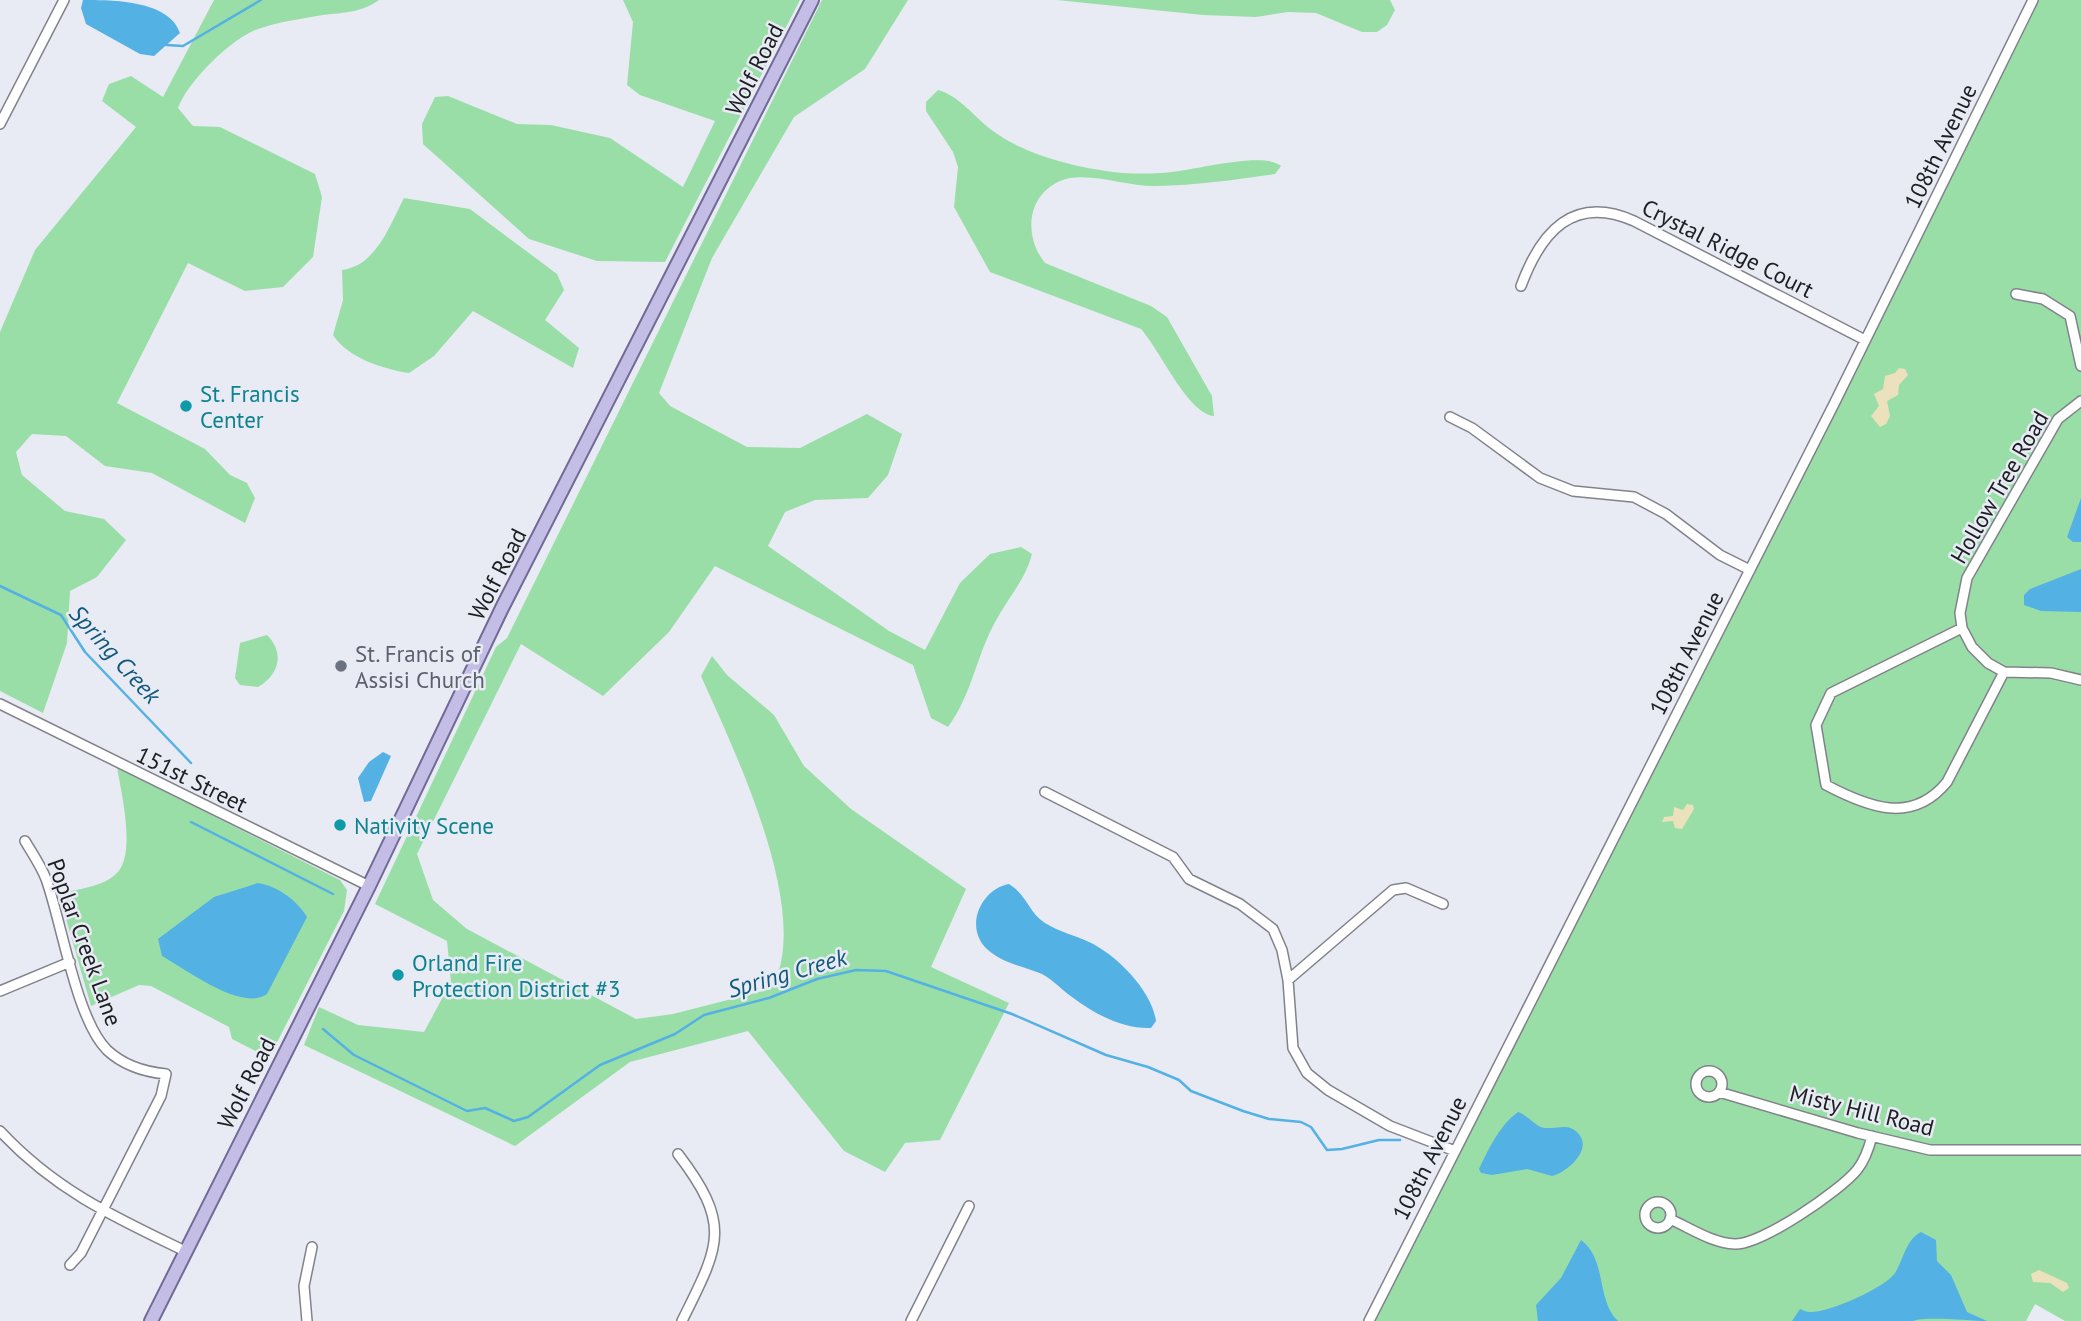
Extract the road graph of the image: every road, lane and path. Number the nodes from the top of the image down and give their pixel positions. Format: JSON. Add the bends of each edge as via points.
{"nodes":[{"id":1,"x":64,"y":0,"type":"edge"},
{"id":2,"x":812,"y":0,"type":"edge"},
{"id":3,"x":2033,"y":0,"type":"edge"},
{"id":4,"x":0,"y":99,"type":"edge"},
{"id":5,"x":10,"y":104,"type":"junction"},
{"id":6,"x":0,"y":124,"type":"edge"},
{"id":7,"x":1521,"y":286,"type":"dead end"},
{"id":8,"x":2016,"y":294,"type":"dead end"},
{"id":9,"x":1865,"y":340,"type":"junction"},
{"id":10,"x":2081,"y":366,"type":"edge"},
{"id":11,"x":2081,"y":401,"type":"edge"},
{"id":12,"x":1450,"y":417,"type":"dead end"},
{"id":13,"x":1750,"y":570,"type":"junction"},
{"id":14,"x":1962,"y":628,"type":"junction"},
{"id":15,"x":2004,"y":672,"type":"junction"},
{"id":16,"x":2081,"y":680,"type":"edge"},
{"id":17,"x":0,"y":704,"type":"edge"},
{"id":18,"x":1045,"y":792,"type":"dead end"},
{"id":19,"x":25,"y":841,"type":"dead end"},
{"id":20,"x":369,"y":886,"type":"junction"},
{"id":21,"x":1443,"y":904,"type":"dead end"},
{"id":22,"x":70,"y":962,"type":"junction"},
{"id":23,"x":1288,"y":980,"type":"junction"},
{"id":24,"x":0,"y":990,"type":"edge"},
{"id":25,"x":1719,"y":1092,"type":"dead end"},
{"id":26,"x":0,"y":1131,"type":"edge"},
{"id":27,"x":1872,"y":1136,"type":"junction"},
{"id":28,"x":2081,"y":1150,"type":"edge"},
{"id":29,"x":1455,"y":1151,"type":"junction"},
{"id":30,"x":678,"y":1154,"type":"dead end"},
{"id":31,"x":969,"y":1206,"type":"dead end"},
{"id":32,"x":102,"y":1212,"type":"junction"},
{"id":33,"x":1670,"y":1219,"type":"dead end"},
{"id":34,"x":312,"y":1247,"type":"dead end"},
{"id":35,"x":186,"y":1251,"type":"junction"},
{"id":36,"x":70,"y":1265,"type":"dead end"},
{"id":37,"x":151,"y":1321,"type":"edge"},
{"id":38,"x":307,"y":1321,"type":"edge"},
{"id":39,"x":682,"y":1321,"type":"edge"},
{"id":40,"x":911,"y":1321,"type":"edge"},
{"id":41,"x":1369,"y":1321,"type":"edge"}],
"edges":[{"from":1,"to":5,"type":"street"},
{"from":2,"to":20,"type":"main road","name":"Wolf Road","via":[[506,600]]},
{"from":3,"to":9,"type":"street","name":"108th Avenue"},
{"from":4,"to":5,"type":"street"},
{"from":5,"to":6,"type":"street"},
{"from":7,"to":9,"type":"street","name":"Crystal Ridge Court","via":[[1531,258],[1550,231],[1573,217],[1607,212],[1634,221]]},
{"from":8,"to":10,"type":"street","via":[[2043,299],[2070,316]]},
{"from":9,"to":13,"type":"street","name":"108th Avenue"},
{"from":11,"to":14,"type":"street","name":"Hollow Tree Road","via":[[2058,419],[1967,578],[1961,594]]},
{"from":12,"to":13,"type":"street","via":[[1548,482],[1573,491],[1634,497]]},
{"from":13,"to":29,"type":"street","name":"108th Avenue"},
{"from":14,"to":15,"type":"street","via":[[1972,647]]},
{"from":14,"to":15,"type":"street","via":[[1830,693],[1816,725],[1826,785],[1862,804],[1895,809],[1935,796],[1947,782]]},
{"from":15,"to":16,"type":"street","via":[[2051,673]]},
{"from":17,"to":20,"type":"street","name":"151st Street"},
{"from":18,"to":23,"type":"street","via":[[1173,857],[1189,879],[1240,904],[1273,929]]},
{"from":19,"to":22,"type":"street","name":"Poplar Creek Lane","via":[[45,875]]},
{"from":20,"to":35,"type":"main road","name":"Wolf Road"},
{"from":21,"to":23,"type":"street","via":[[1406,888],[1393,890]]},
{"from":22,"to":24,"type":"street"},
{"from":22,"to":32,"type":"street","name":"Poplar Creek Lane","via":[[100,1042],[130,1065],[166,1074],[161,1096]]},
{"from":23,"to":29,"type":"street","via":[[1293,1048],[1307,1073],[1390,1126]]},
{"from":25,"to":27,"type":"street","name":"Misty Hill Road"},
{"from":26,"to":32,"type":"street","via":[[40,1170]]},
{"from":27,"to":28,"type":"street","name":"Misty Hill Road","via":[[1930,1150]]},
{"from":27,"to":33,"type":"street","via":[[1857,1170],[1842,1184],[1749,1243],[1715,1240]]},
{"from":29,"to":41,"type":"street","name":"108th Avenue"},
{"from":30,"to":39,"type":"street","via":[[701,1186],[717,1240],[712,1261]]},
{"from":31,"to":40,"type":"street"},
{"from":32,"to":35,"type":"street"},
{"from":32,"to":36,"type":"street"},
{"from":34,"to":38,"type":"street","via":[[304,1286]]},
{"from":35,"to":37,"type":"main road","name":"Wolf Road"}]}
